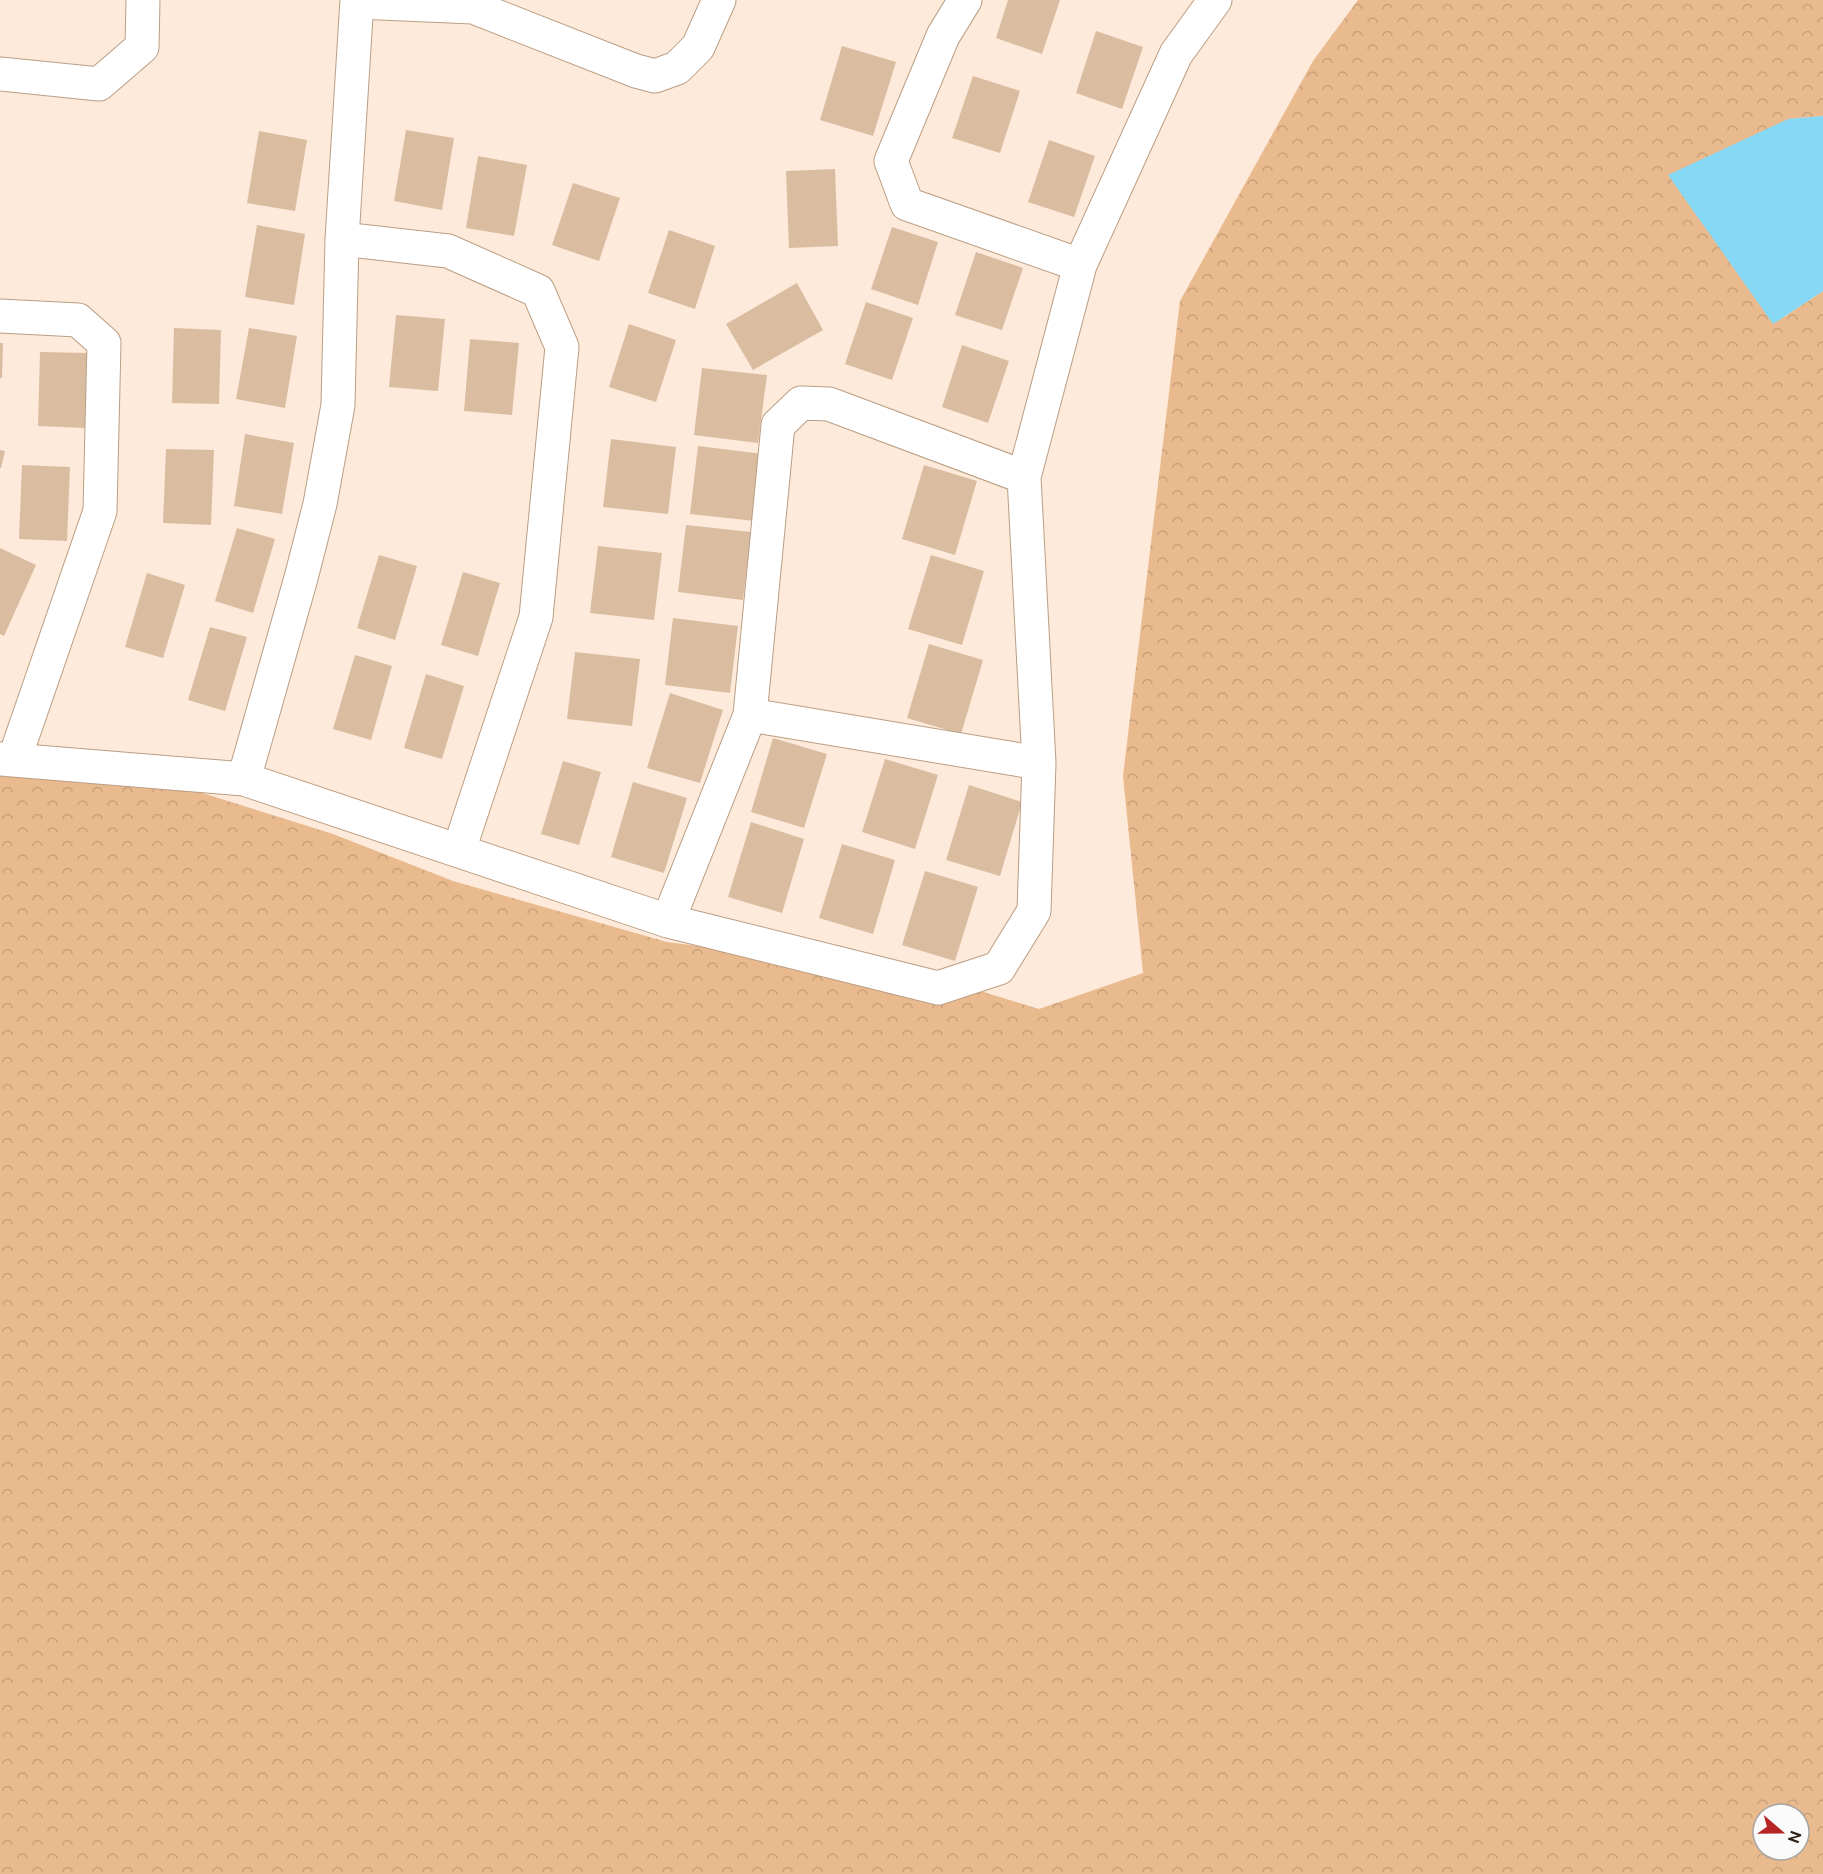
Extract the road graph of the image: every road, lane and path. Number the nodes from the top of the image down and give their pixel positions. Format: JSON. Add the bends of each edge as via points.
{"nodes":[{"id":1,"x":142,"y":0,"type":"edge"},
{"id":2,"x":719,"y":0,"type":"edge"},
{"id":3,"x":965,"y":0,"type":"edge"},
{"id":4,"x":1215,"y":0,"type":"edge"},
{"id":5,"x":357,"y":1,"type":"edge"},
{"id":6,"x":475,"y":3,"type":"edge"},
{"id":7,"x":0,"y":74,"type":"edge"},
{"id":8,"x":342,"y":240,"type":"junction"},
{"id":9,"x":1080,"y":265,"type":"junction"},
{"id":10,"x":0,"y":316,"type":"edge"},
{"id":11,"x":1024,"y":477,"type":"junction"},
{"id":12,"x":750,"y":715,"type":"junction"},
{"id":13,"x":7,"y":759,"type":"edge"},
{"id":14,"x":1039,"y":763,"type":"junction"},
{"id":15,"x":244,"y":778,"type":"junction"},
{"id":16,"x":459,"y":850,"type":"junction"},
{"id":17,"x":668,"y":921,"type":"junction"}],
"edges":[{"from":1,"to":7,"type":"street","via":[[142,47],[99,84]]},
{"from":2,"to":6,"type":"street","via":[[698,47],[676,68],[655,76]]},
{"from":3,"to":9,"type":"street","via":[[944,36],[891,161],[907,204]]},
{"from":4,"to":9,"type":"street","via":[[1176,54]]},
{"from":5,"to":6,"type":"street"},
{"from":5,"to":8,"type":"street"},
{"from":8,"to":15,"type":"street","via":[[338,405],[320,504]]},
{"from":8,"to":16,"type":"street","via":[[448,251],[538,291],[562,347],[536,617]]},
{"from":9,"to":11,"type":"street"},
{"from":10,"to":13,"type":"street","via":[[78,320],[104,344],[100,511]]},
{"from":11,"to":12,"type":"street","via":[[829,404],[801,403],[778,425]]},
{"from":11,"to":14,"type":"street"},
{"from":12,"to":14,"type":"street"},
{"from":12,"to":17,"type":"street"},
{"from":13,"to":15,"type":"street"},
{"from":14,"to":17,"type":"street","via":[[1034,910],[999,968],[938,988]]},
{"from":15,"to":16,"type":"street"},
{"from":16,"to":17,"type":"street"}]}
